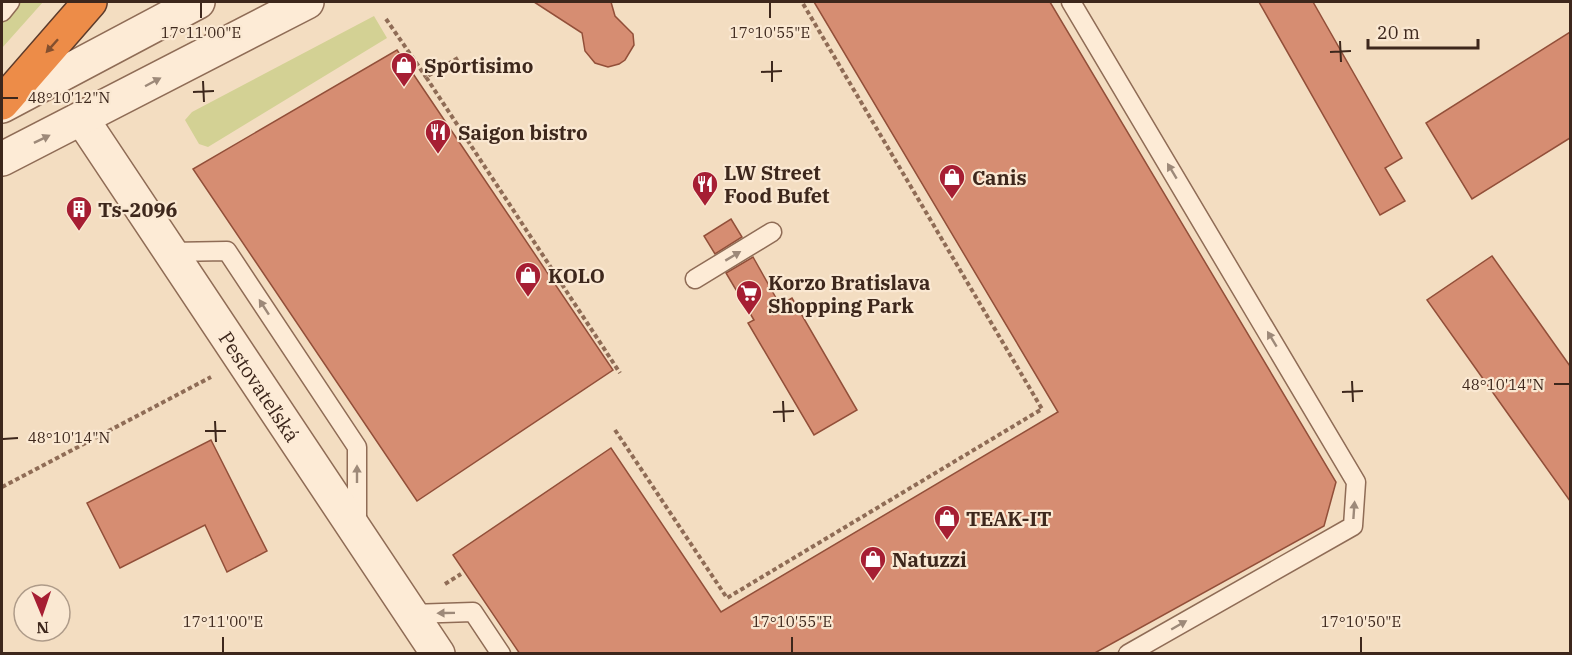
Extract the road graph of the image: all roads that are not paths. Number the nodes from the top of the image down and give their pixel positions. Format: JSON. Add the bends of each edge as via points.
{"nodes":[{"id":1,"x":10,"y":2,"type":"edge"},
{"id":2,"x":90,"y":2,"type":"edge"},
{"id":3,"x":198,"y":2,"type":"edge"},
{"id":4,"x":307,"y":2,"type":"edge"},
{"id":5,"x":1071,"y":2,"type":"edge"},
{"id":6,"x":2,"y":12,"type":"edge"},
{"id":7,"x":54,"y":77,"type":"junction"},
{"id":8,"x":2,"y":104,"type":"edge"},
{"id":9,"x":82,"y":119,"type":"junction"},
{"id":10,"x":2,"y":159,"type":"edge"},
{"id":11,"x":772,"y":232,"type":"dead end"},
{"id":12,"x":170,"y":252,"type":"junction"},
{"id":13,"x":695,"y":279,"type":"dead end"},
{"id":14,"x":357,"y":532,"type":"junction"},
{"id":15,"x":411,"y":614,"type":"junction"},
{"id":16,"x":438,"y":654,"type":"edge"},
{"id":17,"x":501,"y":654,"type":"edge"},
{"id":18,"x":1128,"y":654,"type":"edge"}],
"edges":[{"from":1,"to":6,"type":"lane"},
{"from":2,"to":8,"type":"highway","one_way":true},
{"from":3,"to":7,"type":"street"},
{"from":9,"to":4,"type":"street","one_way":true},
{"from":18,"to":5,"type":"lane","one_way":true,"via":[[1353,526],[1356,482]]},
{"from":7,"to":8,"type":"street"},
{"from":7,"to":9,"type":"street","name":"Pestovateľská"},
{"from":10,"to":9,"type":"street","one_way":true},
{"from":9,"to":12,"type":"street","name":"Pestovateľská"},
{"from":13,"to":11,"type":"lane","one_way":true},
{"from":12,"to":14,"type":"street","name":"Pestovateľská"},
{"from":14,"to":12,"type":"lane","one_way":true,"via":[[357,447],[227,251]]},
{"from":14,"to":15,"type":"street","name":"Pestovateľská"},
{"from":15,"to":16,"type":"street","name":"Pestovateľská"},
{"from":17,"to":15,"type":"lane","one_way":true,"via":[[473,612]]}]}
